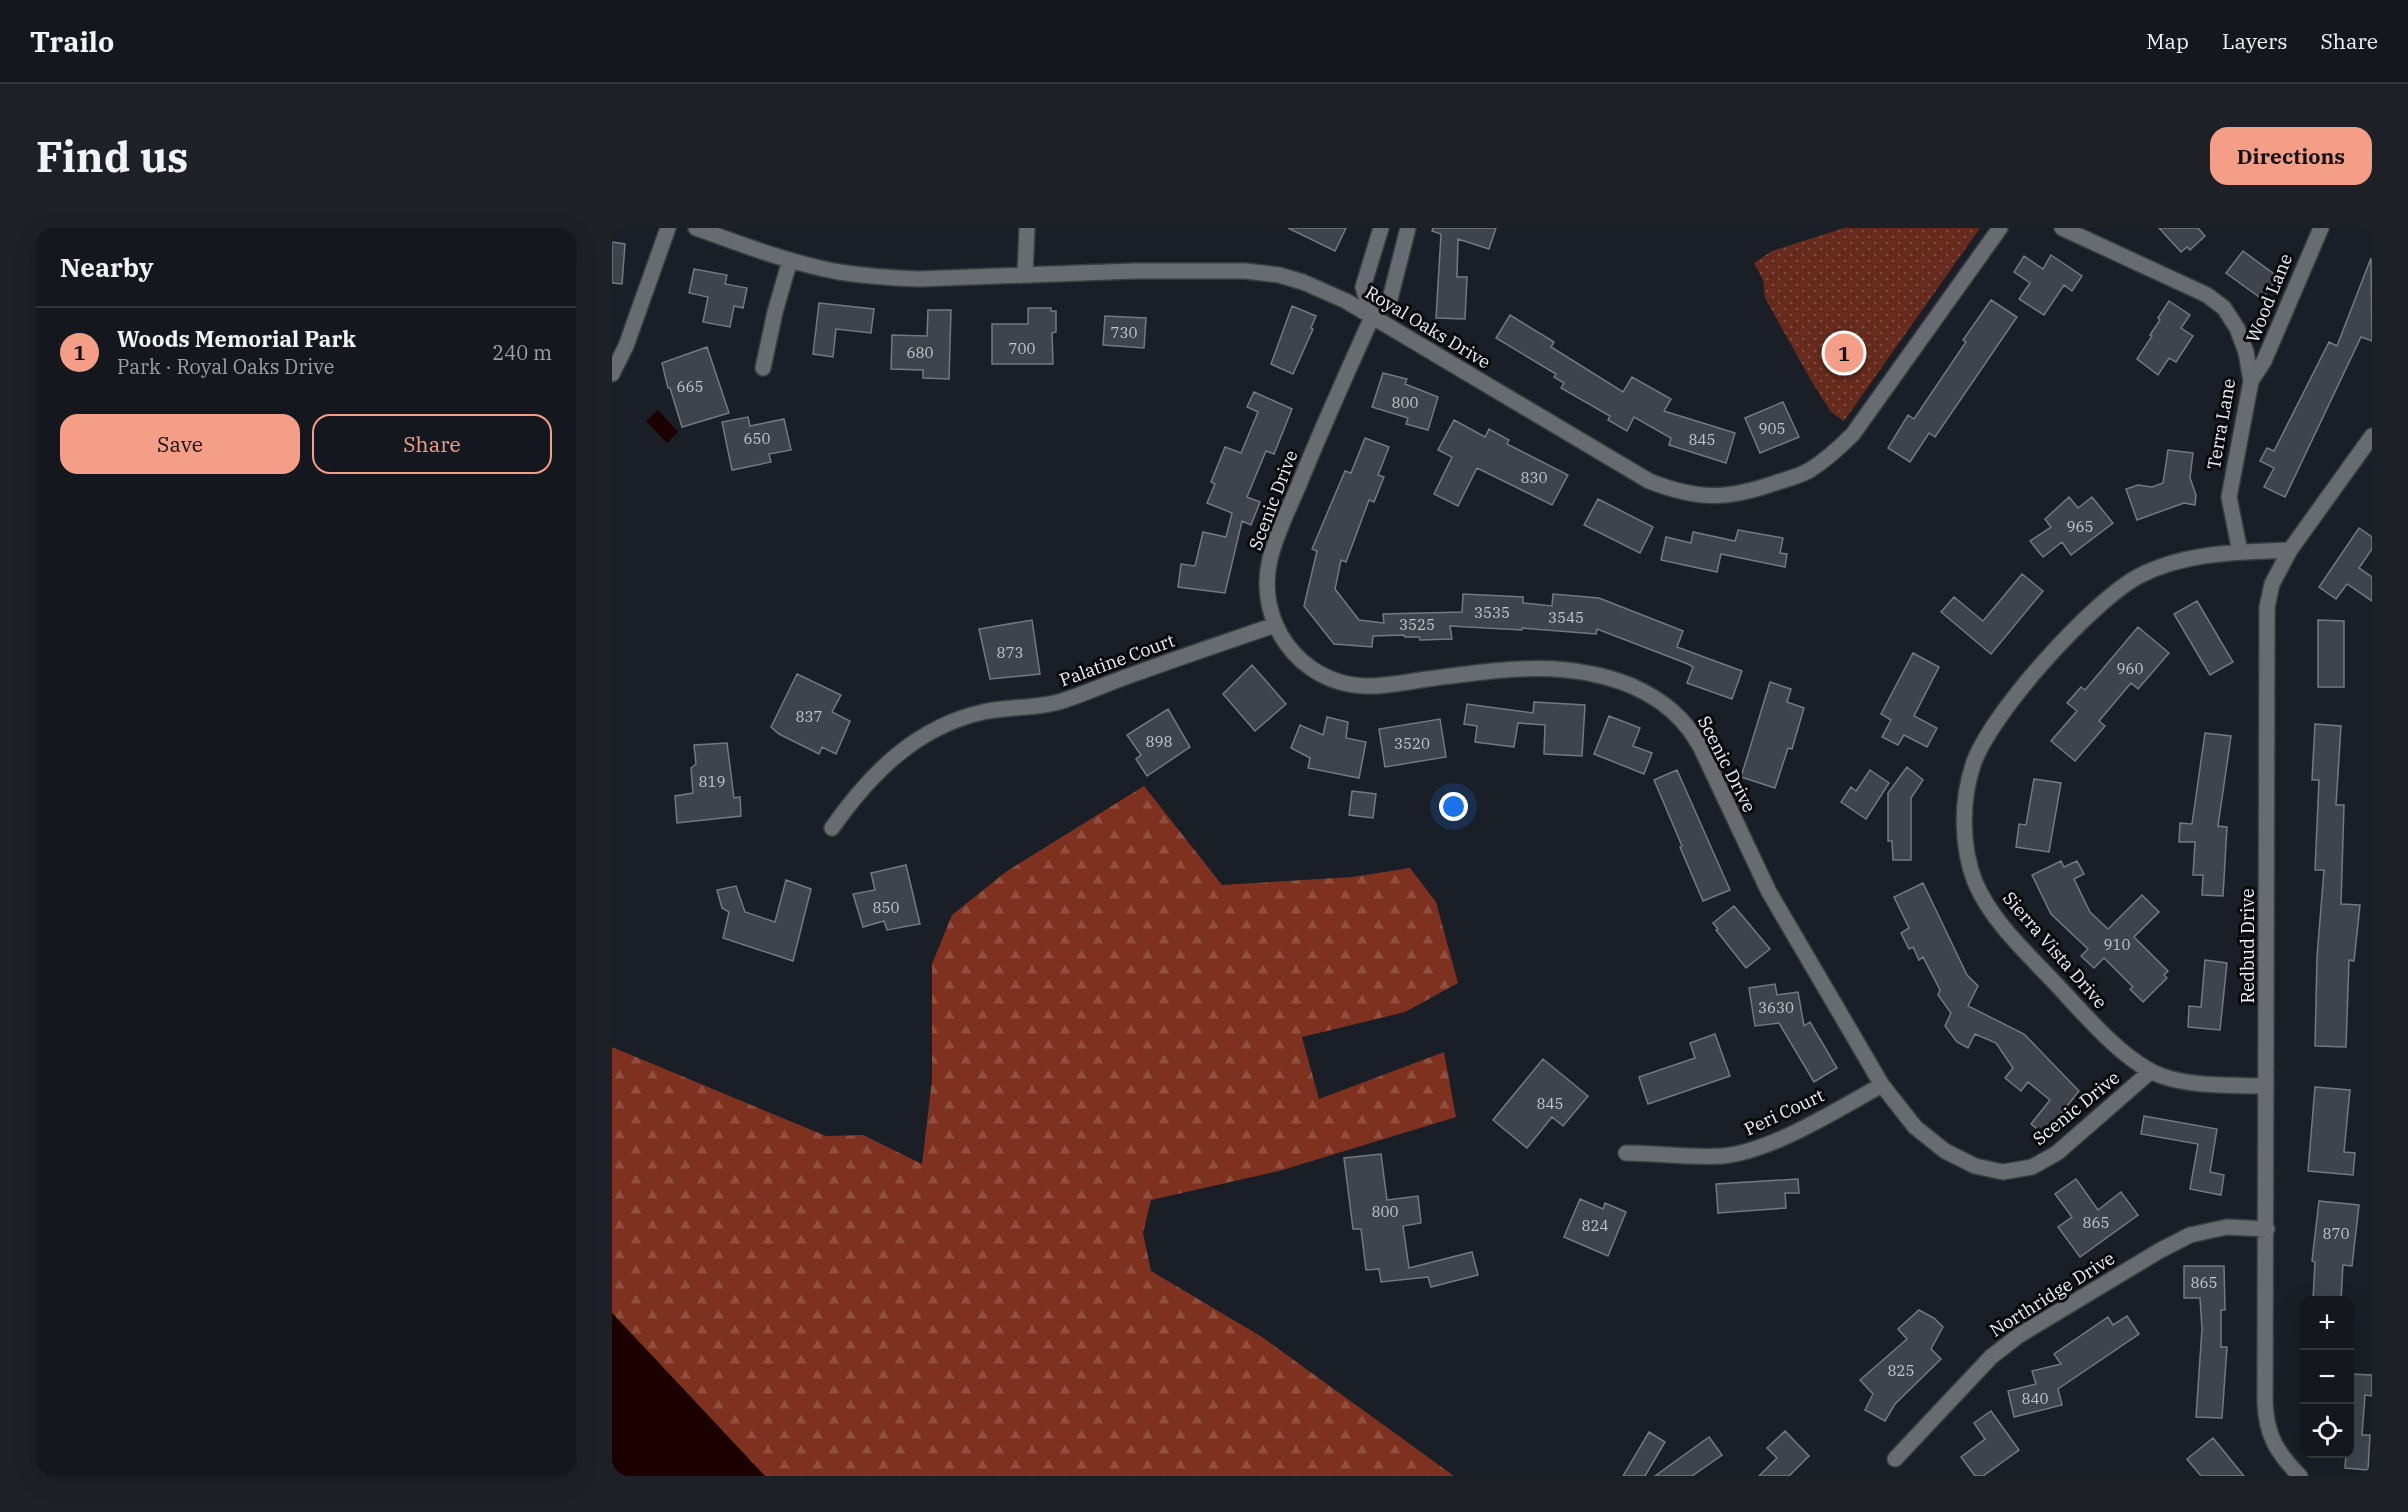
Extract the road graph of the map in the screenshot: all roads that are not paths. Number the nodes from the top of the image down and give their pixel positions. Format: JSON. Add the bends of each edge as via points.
{"nodes":[{"id":1,"x":668,"y":228,"type":"edge"},
{"id":2,"x":696,"y":228,"type":"edge"},
{"id":3,"x":1027,"y":228,"type":"edge"},
{"id":4,"x":1381,"y":228,"type":"edge"},
{"id":5,"x":1408,"y":228,"type":"edge"},
{"id":6,"x":2000,"y":228,"type":"edge"},
{"id":7,"x":2062,"y":228,"type":"edge"},
{"id":8,"x":2321,"y":228,"type":"edge"},
{"id":9,"x":790,"y":260,"type":"junction"},
{"id":10,"x":1025,"y":274,"type":"junction"},
{"id":11,"x":1372,"y":317,"type":"junction"},
{"id":12,"x":763,"y":368,"type":"dead end"},
{"id":13,"x":612,"y":374,"type":"edge"},
{"id":14,"x":2251,"y":381,"type":"junction"},
{"id":15,"x":2372,"y":436,"type":"edge"},
{"id":16,"x":2290,"y":550,"type":"junction"},
{"id":17,"x":2240,"y":552,"type":"junction"},
{"id":18,"x":1275,"y":625,"type":"junction"},
{"id":19,"x":832,"y":828,"type":"dead end"},
{"id":20,"x":2151,"y":1071,"type":"junction"},
{"id":21,"x":1882,"y":1085,"type":"junction"},
{"id":22,"x":2266,"y":1086,"type":"junction"},
{"id":23,"x":1626,"y":1153,"type":"dead end"},
{"id":24,"x":2267,"y":1229,"type":"junction"},
{"id":25,"x":1895,"y":1459,"type":"dead end"},
{"id":26,"x":2300,"y":1476,"type":"edge"}],
"edges":[{"from":1,"to":13,"type":"street","via":[[626,346]]},
{"from":2,"to":9,"type":"street","name":"Royal Oaks Drive"},
{"from":3,"to":10,"type":"street"},
{"from":4,"to":11,"type":"street","via":[[1363,287]]},
{"from":5,"to":11,"type":"street","name":"Scenic Drive","via":[[1390,299]]},
{"from":6,"to":11,"type":"street","name":"Royal Oaks Drive","via":[[1853,434],[1808,471],[1750,493],[1682,493],[1649,481]]},
{"from":7,"to":14,"type":"street","name":"Terra Lane","via":[[2207,295],[2224,308],[2246,352]]},
{"from":8,"to":14,"type":"street","name":"Wood Lane","via":[[2264,361]]},
{"from":9,"to":10,"type":"street","name":"Royal Oaks Drive","via":[[838,272],[918,279]]},
{"from":9,"to":12,"type":"street"},
{"from":10,"to":11,"type":"street","name":"Royal Oaks Drive","via":[[1200,270],[1279,275],[1322,289]]},
{"from":11,"to":18,"type":"street","name":"Scenic Drive","via":[[1274,545],[1267,585]]},
{"from":14,"to":17,"type":"street","name":"Terra Lane","via":[[2229,496]]},
{"from":15,"to":16,"type":"street","name":"Redbud Drive"},
{"from":16,"to":17,"type":"street","name":"Sierra Vista Drive"},
{"from":16,"to":22,"type":"street","name":"Redbud Drive","via":[[2272,584],[2267,607]]},
{"from":17,"to":20,"type":"street","name":"Sierra Vista Drive","via":[[2174,563],[2120,588],[2059,644],[2006,708],[1978,751],[1966,792],[1965,841],[1969,859],[1975,881],[1994,914],[2107,1039]]},
{"from":18,"to":19,"type":"street","name":"Palatine Court","via":[[1062,701],[985,711],[933,730],[886,762]]},
{"from":18,"to":21,"type":"street","name":"Scenic Drive","via":[[1288,648],[1309,668],[1353,685],[1378,686],[1504,669],[1571,669],[1640,690],[1680,717],[1692,730],[1769,892]]},
{"from":20,"to":21,"type":"street","name":"Scenic Drive","via":[[2056,1153],[2032,1167],[2004,1172],[1975,1166],[1945,1151],[1915,1127]]},
{"from":20,"to":22,"type":"street","name":"Sierra Vista Drive","via":[[2164,1077],[2208,1083]]},
{"from":21,"to":23,"type":"street","name":"Peri Court","via":[[1756,1149],[1722,1156]]},
{"from":22,"to":24,"type":"street","name":"Redbud Drive"},
{"from":24,"to":25,"type":"street","name":"Northridge Drive","via":[[2227,1227],[2190,1235],[2028,1330],[1991,1357]]},
{"from":24,"to":26,"type":"street","name":"Redbud Drive","via":[[2266,1421],[2278,1450]]}]}
